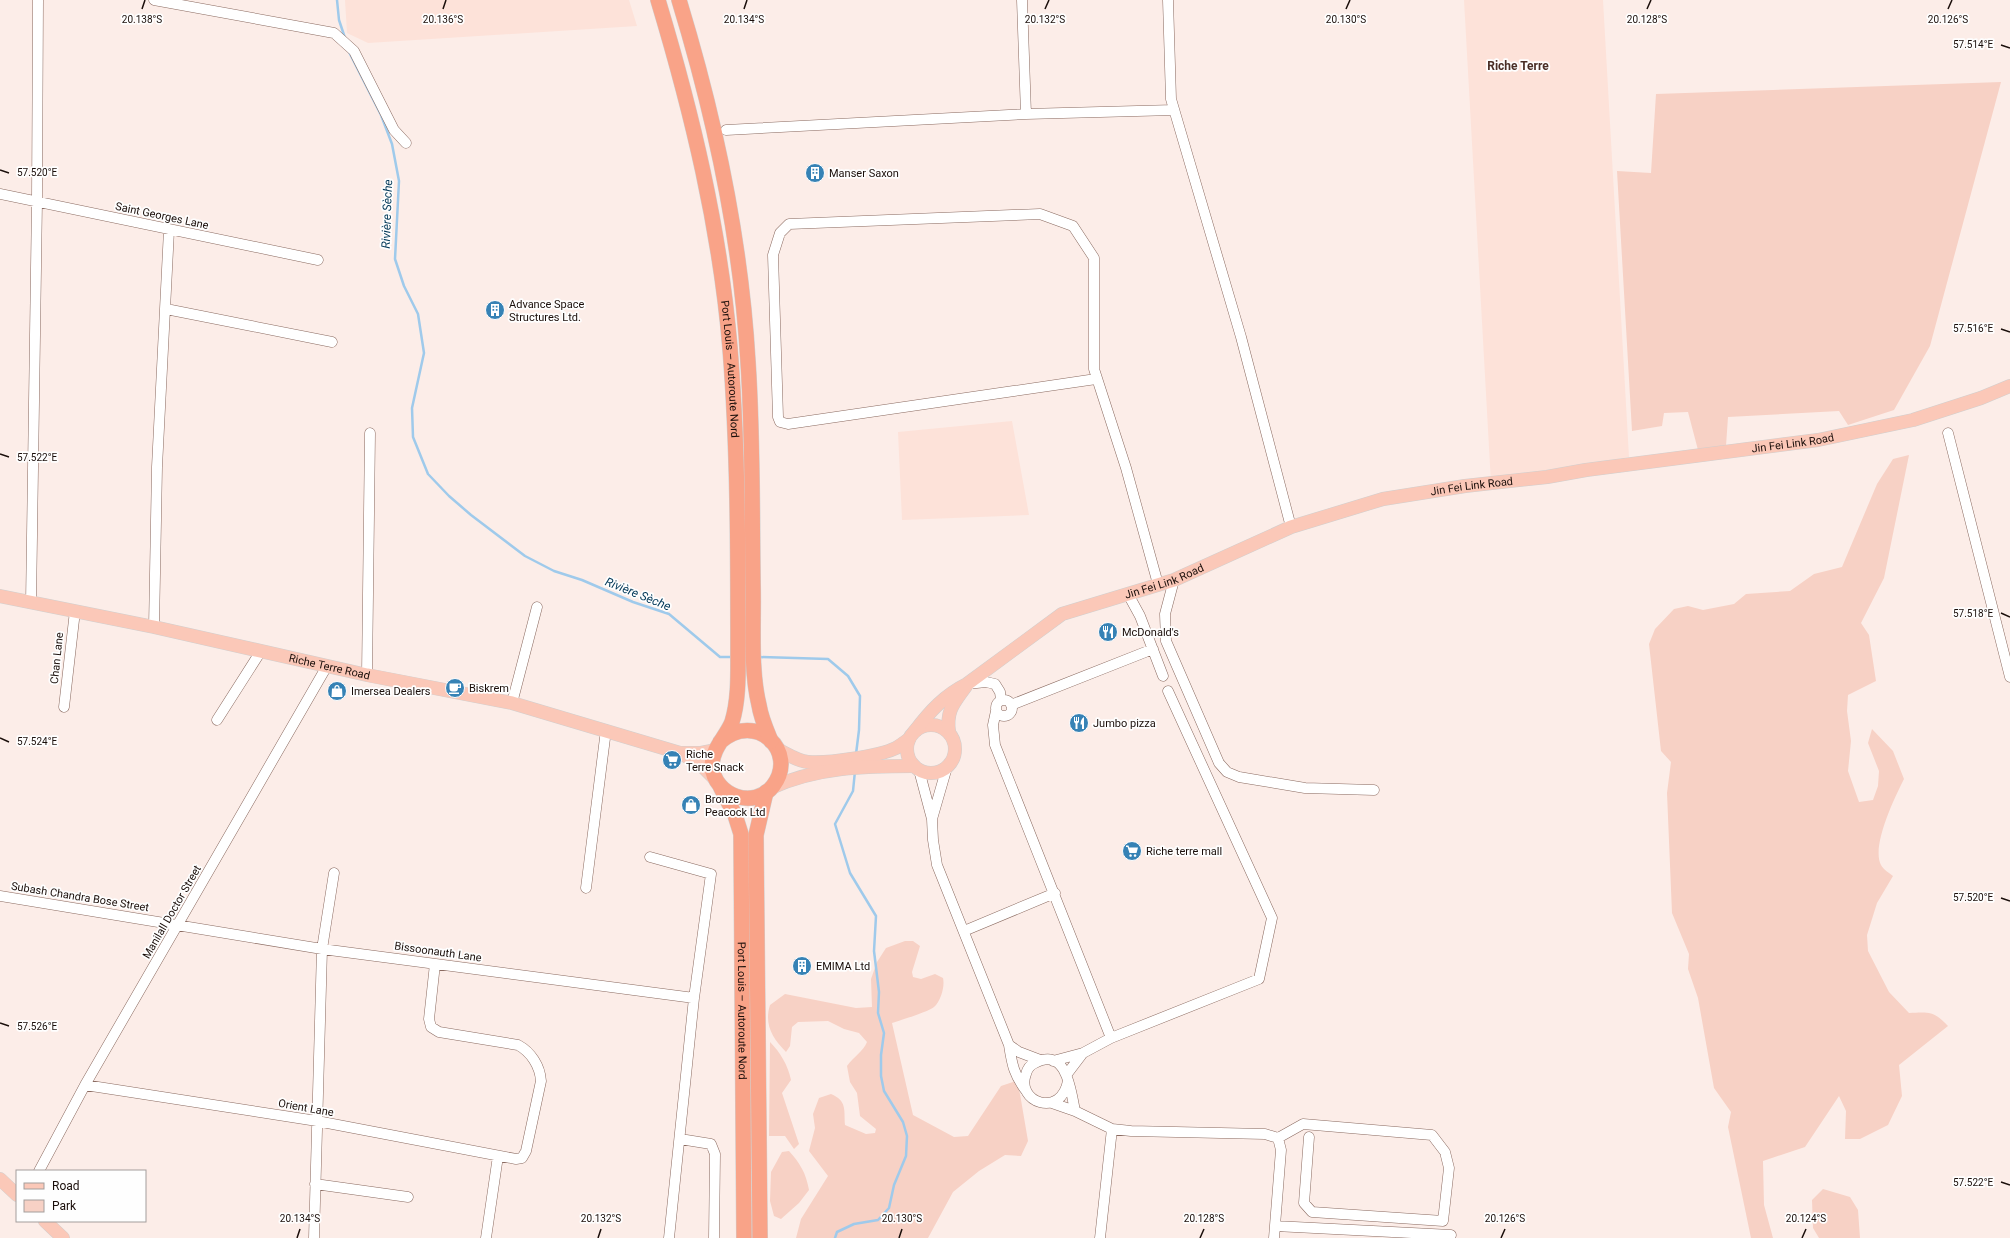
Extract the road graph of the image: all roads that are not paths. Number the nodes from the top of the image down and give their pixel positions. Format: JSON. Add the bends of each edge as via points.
{"nodes":[{"id":1,"x":38,"y":0,"type":"edge"},
{"id":2,"x":154,"y":0,"type":"edge"},
{"id":3,"x":658,"y":0,"type":"edge"},
{"id":4,"x":679,"y":0,"type":"edge"},
{"id":5,"x":1022,"y":0,"type":"edge"},
{"id":6,"x":1168,"y":0,"type":"edge"},
{"id":7,"x":1174,"y":110,"type":"junction"},
{"id":8,"x":1026,"y":114,"type":"junction"},
{"id":9,"x":726,"y":130,"type":"dead end"},
{"id":10,"x":406,"y":142,"type":"dead end"},
{"id":11,"x":0,"y":194,"type":"edge"},
{"id":12,"x":37,"y":201,"type":"junction"},
{"id":13,"x":169,"y":230,"type":"junction"},
{"id":14,"x":318,"y":260,"type":"dead end"},
{"id":15,"x":166,"y":309,"type":"junction"},
{"id":16,"x":332,"y":342,"type":"dead end"},
{"id":17,"x":1096,"y":379,"type":"junction"},
{"id":18,"x":2010,"y":386,"type":"edge"},
{"id":19,"x":1948,"y":433,"type":"dead end"},
{"id":20,"x":370,"y":434,"type":"dead end"},
{"id":21,"x":1292,"y":527,"type":"junction"},
{"id":22,"x":1174,"y":580,"type":"junction"},
{"id":23,"x":1158,"y":584,"type":"junction"},
{"id":24,"x":0,"y":596,"type":"edge"},
{"id":25,"x":1130,"y":598,"type":"junction"},
{"id":26,"x":31,"y":603,"type":"junction"},
{"id":27,"x":537,"y":607,"type":"dead end"},
{"id":28,"x":74,"y":611,"type":"junction"},
{"id":29,"x":154,"y":627,"type":"junction"},
{"id":30,"x":1153,"y":649,"type":"junction"},
{"id":31,"x":261,"y":651,"type":"junction"},
{"id":32,"x":327,"y":666,"type":"junction"},
{"id":33,"x":367,"y":675,"type":"junction"},
{"id":34,"x":1163,"y":676,"type":"dead end"},
{"id":35,"x":2010,"y":677,"type":"edge"},
{"id":36,"x":967,"y":684,"type":"junction"},
{"id":37,"x":1168,"y":691,"type":"dead end"},
{"id":38,"x":1001,"y":700,"type":"junction"},
{"id":39,"x":512,"y":703,"type":"junction"},
{"id":40,"x":1012,"y":705,"type":"junction"},
{"id":41,"x":64,"y":707,"type":"dead end"},
{"id":42,"x":996,"y":711,"type":"junction"},
{"id":43,"x":1005,"y":716,"type":"junction"},
{"id":44,"x":217,"y":720,"type":"dead end"},
{"id":45,"x":606,"y":730,"type":"junction"},
{"id":46,"x":950,"y":732,"type":"junction"},
{"id":47,"x":912,"y":735,"type":"junction"},
{"id":48,"x":994,"y":736,"type":"junction"},
{"id":49,"x":774,"y":745,"type":"junction"},
{"id":50,"x":718,"y":746,"type":"junction"},
{"id":51,"x":680,"y":753,"type":"junction"},
{"id":52,"x":947,"y":767,"type":"junction"},
{"id":53,"x":917,"y":768,"type":"junction"},
{"id":54,"x":718,"y":783,"type":"junction"},
{"id":55,"x":769,"y":790,"type":"junction"},
{"id":56,"x":1374,"y":790,"type":"dead end"},
{"id":57,"x":932,"y":819,"type":"junction"},
{"id":58,"x":650,"y":857,"type":"dead end"},
{"id":59,"x":334,"y":873,"type":"dead end"},
{"id":60,"x":586,"y":888,"type":"dead end"},
{"id":61,"x":1055,"y":893,"type":"junction"},
{"id":62,"x":0,"y":896,"type":"edge"},
{"id":63,"x":179,"y":925,"type":"junction"},
{"id":64,"x":964,"y":931,"type":"junction"},
{"id":65,"x":322,"y":949,"type":"junction"},
{"id":66,"x":435,"y":964,"type":"junction"},
{"id":67,"x":694,"y":998,"type":"junction"},
{"id":68,"x":1111,"y":1038,"type":"junction"},
{"id":69,"x":1009,"y":1045,"type":"junction"},
{"id":70,"x":1083,"y":1053,"type":"junction"},
{"id":71,"x":1040,"y":1060,"type":"junction"},
{"id":72,"x":1053,"y":1061,"type":"junction"},
{"id":73,"x":1067,"y":1078,"type":"junction"},
{"id":74,"x":85,"y":1085,"type":"junction"},
{"id":75,"x":1027,"y":1092,"type":"junction"},
{"id":76,"x":1052,"y":1103,"type":"junction"},
{"id":77,"x":1075,"y":1111,"type":"junction"},
{"id":78,"x":317,"y":1121,"type":"junction"},
{"id":79,"x":1112,"y":1129,"type":"junction"},
{"id":80,"x":1309,"y":1137,"type":"dead end"},
{"id":81,"x":1278,"y":1138,"type":"junction"},
{"id":82,"x":680,"y":1139,"type":"junction"},
{"id":83,"x":498,"y":1156,"type":"junction"},
{"id":84,"x":40,"y":1170,"type":"edge"},
{"id":85,"x":0,"y":1179,"type":"edge"},
{"id":86,"x":315,"y":1184,"type":"junction"},
{"id":87,"x":16,"y":1194,"type":"edge"},
{"id":88,"x":408,"y":1197,"type":"dead end"},
{"id":89,"x":46,"y":1222,"type":"edge"},
{"id":90,"x":1275,"y":1226,"type":"junction"},
{"id":91,"x":1451,"y":1235,"type":"dead end"},
{"id":92,"x":63,"y":1238,"type":"edge"},
{"id":93,"x":314,"y":1238,"type":"edge"},
{"id":94,"x":486,"y":1238,"type":"edge"},
{"id":95,"x":669,"y":1238,"type":"edge"},
{"id":96,"x":714,"y":1238,"type":"edge"},
{"id":97,"x":744,"y":1238,"type":"edge"},
{"id":98,"x":760,"y":1238,"type":"edge"},
{"id":99,"x":1100,"y":1238,"type":"edge"},
{"id":100,"x":1274,"y":1238,"type":"edge"}],
"edges":[{"from":1,"to":12,"type":"street"},
{"from":2,"to":10,"type":"street","via":[[334,33],[354,51],[394,130]]},
{"from":3,"to":50,"type":"highway","name":"Port Louis – Autoroute Nord","via":[[705,174],[730,347],[738,543],[738,668],[737,698],[731,724]]},
{"from":4,"to":49,"type":"highway","name":"Port Louis – Autoroute Nord","via":[[700,68],[725,177],[735,237],[744,310],[752,445],[755,666],[762,720]]},
{"from":5,"to":8,"type":"street"},
{"from":6,"to":7,"type":"street","via":[[1171,99]]},
{"from":7,"to":8,"type":"street"},
{"from":7,"to":21,"type":"street","via":[[1241,337]]},
{"from":8,"to":9,"type":"street"},
{"from":11,"to":12,"type":"street","name":"Saint Georges Lane"},
{"from":12,"to":13,"type":"street","name":"Saint Georges Lane"},
{"from":12,"to":26,"type":"street"},
{"from":13,"to":14,"type":"street","name":"Saint Georges Lane"},
{"from":13,"to":15,"type":"street"},
{"from":15,"to":16,"type":"street"},
{"from":15,"to":29,"type":"street","via":[[157,467]]},
{"from":17,"to":17,"type":"street","via":[[1094,258],[1073,226],[1040,214],[789,224],[780,233],[773,255],[780,422],[788,424]]},
{"from":17,"to":23,"type":"street","via":[[1124,461]]},
{"from":18,"to":21,"type":"main road","name":"Jin Fei Link Road","via":[[1913,420],[1818,440],[1383,499]]},
{"from":19,"to":35,"type":"street"},
{"from":20,"to":33,"type":"street"},
{"from":21,"to":22,"type":"main road","name":"Jin Fei Link Road"},
{"from":22,"to":23,"type":"main road","name":"Jin Fei Link Road"},
{"from":22,"to":25,"type":"main road","via":[[1162,590]]},
{"from":22,"to":56,"type":"street","via":[[1165,614],[1166,641],[1219,763],[1227,772],[1239,777],[1305,788]]},
{"from":23,"to":25,"type":"main road","name":"Jin Fei Link Road"},
{"from":24,"to":26,"type":"main road","name":"Riche Terre Road"},
{"from":25,"to":30,"type":"street"},
{"from":25,"to":36,"type":"main road","name":"Jin Fei Link Road","via":[[1061,620],[1022,644]]},
{"from":26,"to":28,"type":"main road","name":"Riche Terre Road"},
{"from":27,"to":39,"type":"street"},
{"from":28,"to":29,"type":"main road","name":"Riche Terre Road"},
{"from":28,"to":41,"type":"street","name":"Chan Lane"},
{"from":29,"to":31,"type":"main road","name":"Riche Terre Road"},
{"from":30,"to":34,"type":"street"},
{"from":30,"to":40,"type":"street"},
{"from":31,"to":32,"type":"main road","name":"Riche Terre Road"},
{"from":31,"to":44,"type":"street"},
{"from":32,"to":33,"type":"main road","name":"Riche Terre Road"},
{"from":32,"to":63,"type":"street","name":"Manilall Doctor Street"},
{"from":33,"to":39,"type":"main road","name":"Riche Terre Road"},
{"from":36,"to":38,"type":"street","via":[[995,684]]},
{"from":36,"to":46,"type":"main road","via":[[949,710]]},
{"from":36,"to":47,"type":"main road","via":[[951,692],[928,712]]},
{"from":37,"to":68,"type":"street","via":[[1272,918],[1259,979]]},
{"from":38,"to":40,"type":"street","via":[[1007,700]]},
{"from":38,"to":42,"type":"street","via":[[996,704]]},
{"from":39,"to":45,"type":"main road","name":"Riche Terre Road"},
{"from":40,"to":43,"type":"street","via":[[1011,712]]},
{"from":42,"to":43,"type":"street"},
{"from":42,"to":48,"type":"street"},
{"from":43,"to":48,"type":"street"},
{"from":45,"to":51,"type":"main road","name":"Riche Terre Road"},
{"from":45,"to":60,"type":"street"},
{"from":46,"to":47,"type":"main road","via":[[929,724]]},
{"from":46,"to":52,"type":"main road","via":[[956,746],[955,754]]},
{"from":47,"to":49,"type":"main road","via":[[896,748],[886,752],[843,760],[808,762],[795,758]]},
{"from":47,"to":53,"type":"main road","via":[[907,749],[909,758]]},
{"from":48,"to":61,"type":"street","via":[[1001,762]]},
{"from":49,"to":50,"type":"highway","via":[[764,734],[745,730],[736,732]]},
{"from":49,"to":55,"type":"highway","via":[[780,759],[780,769]]},
{"from":50,"to":51,"type":"main road","via":[[700,753]]},
{"from":50,"to":54,"type":"highway","via":[[712,768]]},
{"from":51,"to":54,"type":"main road","via":[[699,763]]},
{"from":52,"to":53,"type":"main road","via":[[930,773]]},
{"from":52,"to":57,"type":"street"},
{"from":53,"to":55,"type":"main road","via":[[886,765],[832,770],[790,779]]},
{"from":53,"to":57,"type":"street"},
{"from":54,"to":55,"type":"highway","via":[[731,795],[743,798],[755,798]]},
{"from":54,"to":97,"type":"highway","name":"Port Louis – Autoroute Nord","via":[[735,815],[741,834]]},
{"from":55,"to":98,"type":"highway","name":"Port Louis – Autoroute Nord","via":[[756,835]]},
{"from":57,"to":64,"type":"street","via":[[938,865]]},
{"from":58,"to":67,"type":"street","via":[[711,874]]},
{"from":59,"to":65,"type":"street"},
{"from":61,"to":64,"type":"street"},
{"from":61,"to":68,"type":"street"},
{"from":62,"to":63,"type":"street","name":"Subash Chandra Bose Street"},
{"from":63,"to":65,"type":"street","name":"Bissoonauth Lane"},
{"from":63,"to":74,"type":"street","name":"Manilall Doctor Street"},
{"from":64,"to":69,"type":"street"},
{"from":65,"to":66,"type":"street","name":"Bissoonauth Lane"},
{"from":65,"to":78,"type":"street"},
{"from":66,"to":67,"type":"street","name":"Bissoonauth Lane"},
{"from":66,"to":83,"type":"street","name":"Orient Lane","via":[[429,1019],[431,1027],[439,1032],[518,1045],[528,1050],[541,1072],[526,1151],[522,1158]]},
{"from":67,"to":82,"type":"street"},
{"from":68,"to":70,"type":"street"},
{"from":69,"to":71,"type":"street"},
{"from":69,"to":75,"type":"street","via":[[1012,1068],[1017,1080]]},
{"from":70,"to":72,"type":"street"},
{"from":70,"to":73,"type":"street"},
{"from":71,"to":72,"type":"street"},
{"from":71,"to":75,"type":"street","via":[[1027,1070],[1024,1085]]},
{"from":72,"to":73,"type":"street","via":[[1062,1066]]},
{"from":73,"to":76,"type":"street","via":[[1067,1090]]},
{"from":73,"to":77,"type":"street"},
{"from":74,"to":78,"type":"street","name":"Orient Lane"},
{"from":74,"to":84,"type":"street","name":"Manilall Doctor Street"},
{"from":75,"to":76,"type":"street","via":[[1037,1102]]},
{"from":76,"to":77,"type":"street"},
{"from":77,"to":79,"type":"street"},
{"from":78,"to":83,"type":"street","name":"Orient Lane"},
{"from":78,"to":86,"type":"street"},
{"from":79,"to":81,"type":"street","via":[[1265,1134]]},
{"from":79,"to":99,"type":"street"},
{"from":80,"to":81,"type":"street","via":[[1304,1203],[1312,1212],[1442,1221],[1449,1168],[1445,1152],[1432,1135],[1303,1124]]},
{"from":81,"to":90,"type":"street","via":[[1281,1150]]},
{"from":82,"to":95,"type":"street"},
{"from":82,"to":96,"type":"street","via":[[711,1144],[715,1154]]},
{"from":83,"to":94,"type":"street"},
{"from":85,"to":87,"type":"main road"},
{"from":86,"to":88,"type":"street"},
{"from":86,"to":93,"type":"street"},
{"from":89,"to":92,"type":"main road"},
{"from":90,"to":91,"type":"street"},
{"from":90,"to":100,"type":"street"}]}
